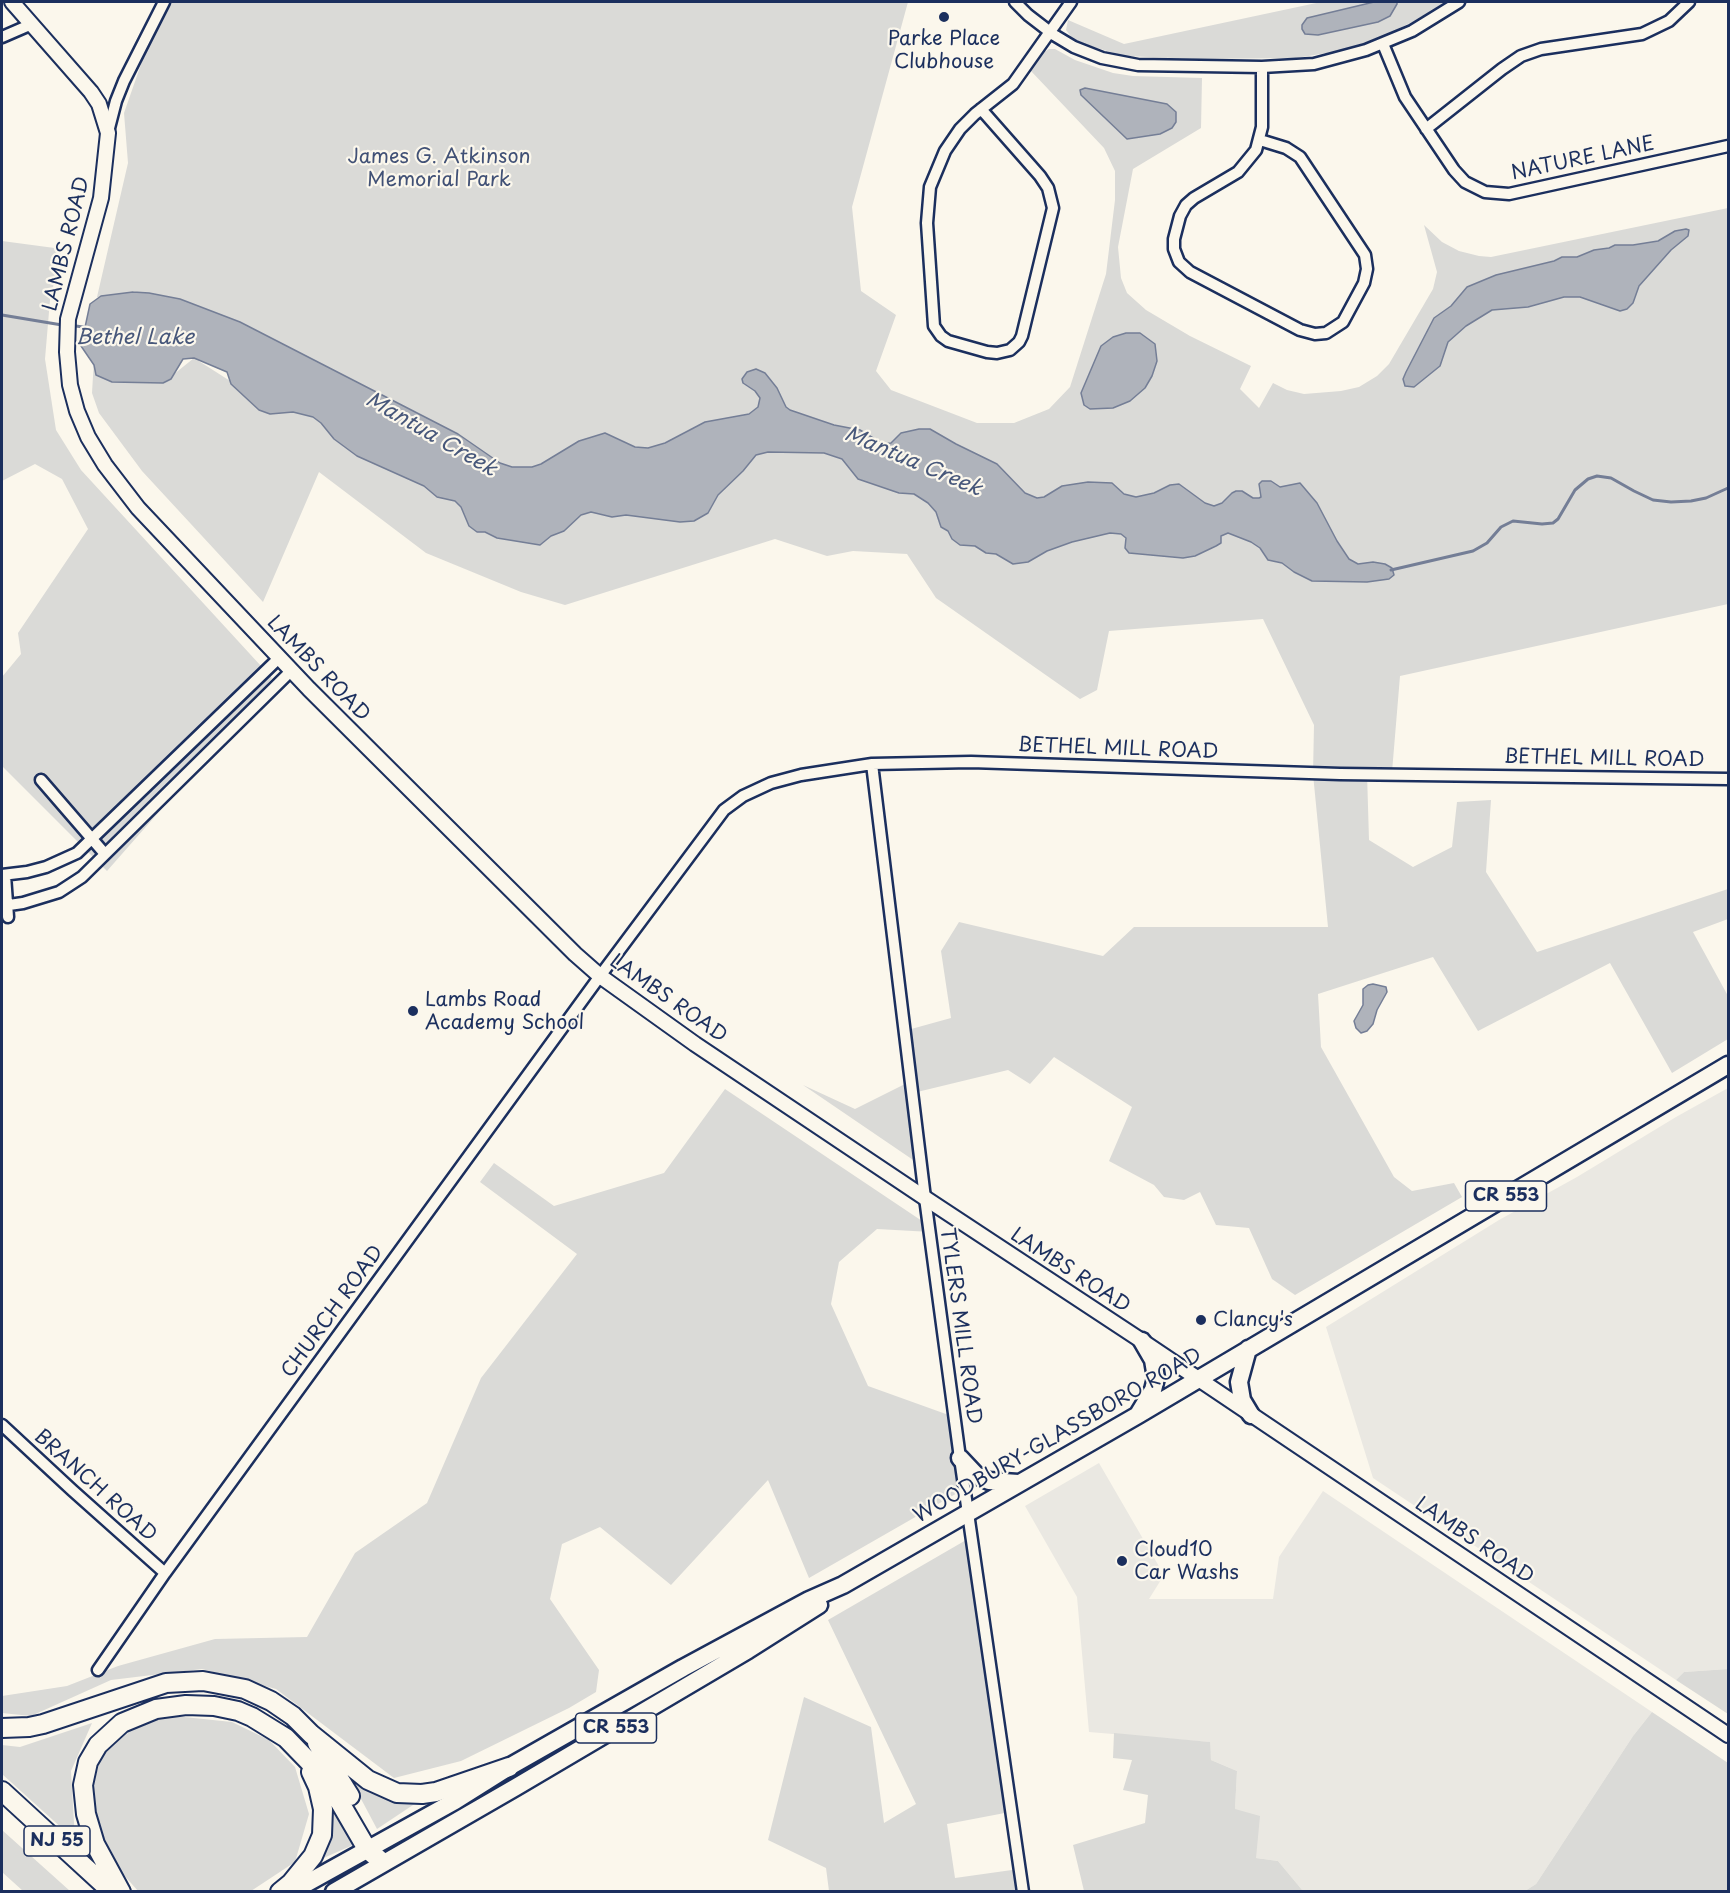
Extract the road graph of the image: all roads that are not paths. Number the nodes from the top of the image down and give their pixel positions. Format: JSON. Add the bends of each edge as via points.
{"nodes":[{"id":1,"x":12,"y":2,"type":"edge"},
{"id":2,"x":164,"y":2,"type":"edge"},
{"id":3,"x":1015,"y":2,"type":"edge"},
{"id":4,"x":1071,"y":2,"type":"edge"},
{"id":5,"x":1459,"y":2,"type":"edge"},
{"id":6,"x":1689,"y":2,"type":"edge"},
{"id":7,"x":32,"y":24,"type":"junction"},
{"id":8,"x":1049,"y":32,"type":"junction"},
{"id":9,"x":2,"y":37,"type":"edge"},
{"id":10,"x":1383,"y":44,"type":"junction"},
{"id":11,"x":1262,"y":68,"type":"junction"},
{"id":12,"x":981,"y":109,"type":"junction"},
{"id":13,"x":1426,"y":129,"type":"junction"},
{"id":14,"x":108,"y":133,"type":"junction"},
{"id":15,"x":1260,"y":140,"type":"junction"},
{"id":16,"x":1728,"y":147,"type":"edge"},
{"id":17,"x":279,"y":658,"type":"junction"},
{"id":18,"x":292,"y":670,"type":"junction"},
{"id":19,"x":872,"y":764,"type":"junction"},
{"id":20,"x":1728,"y":779,"type":"edge"},
{"id":21,"x":41,"y":780,"type":"dead end"},
{"id":22,"x":91,"y":839,"type":"junction"},
{"id":23,"x":105,"y":854,"type":"junction"},
{"id":24,"x":3,"y":875,"type":"edge"},
{"id":25,"x":4,"y":905,"type":"edge"},
{"id":26,"x":8,"y":917,"type":"dead end"},
{"id":27,"x":600,"y":976,"type":"junction"},
{"id":28,"x":1728,"y":1065,"type":"edge"},
{"id":29,"x":924,"y":1198,"type":"junction"},
{"id":30,"x":1142,"y":1341,"type":"junction"},
{"id":31,"x":1248,"y":1349,"type":"junction"},
{"id":32,"x":1197,"y":1380,"type":"junction"},
{"id":33,"x":1138,"y":1415,"type":"junction"},
{"id":34,"x":1251,"y":1415,"type":"junction"},
{"id":35,"x":2,"y":1425,"type":"edge"},
{"id":36,"x":960,"y":1458,"type":"junction"},
{"id":37,"x":1019,"y":1483,"type":"junction"},
{"id":38,"x":969,"y":1511,"type":"junction"},
{"id":39,"x":165,"y":1573,"type":"junction"},
{"id":40,"x":843,"y":1585,"type":"junction"},
{"id":41,"x":98,"y":1670,"type":"dead end"},
{"id":42,"x":2,"y":1728,"type":"edge"},
{"id":43,"x":311,"y":1734,"type":"junction"},
{"id":44,"x":1728,"y":1735,"type":"edge"},
{"id":45,"x":296,"y":1748,"type":"junction"},
{"id":46,"x":509,"y":1767,"type":"junction"},
{"id":47,"x":2,"y":1791,"type":"edge"},
{"id":48,"x":372,"y":1847,"type":"junction"},
{"id":49,"x":382,"y":1862,"type":"junction"},
{"id":50,"x":112,"y":1892,"type":"edge"},
{"id":51,"x":121,"y":1892,"type":"edge"},
{"id":52,"x":280,"y":1892,"type":"edge"},
{"id":53,"x":291,"y":1892,"type":"edge"},
{"id":54,"x":334,"y":1892,"type":"edge"},
{"id":55,"x":1023,"y":1892,"type":"edge"}],
"edges":[{"from":1,"to":7,"type":"main road","name":"LAMBS ROAD"},
{"from":2,"to":14,"type":"street","via":[[124,81]]},
{"from":3,"to":8,"type":"street"},
{"from":4,"to":8,"type":"street"},
{"from":5,"to":10,"type":"street"},
{"from":6,"to":13,"type":"street","via":[[1669,21],[1642,34],[1550,47],[1521,56]]},
{"from":7,"to":9,"type":"street"},
{"from":7,"to":14,"type":"main road","name":"LAMBS ROAD","via":[[91,92]]},
{"from":8,"to":11,"type":"street","via":[[1083,51],[1127,63]]},
{"from":8,"to":12,"type":"street","via":[[1013,84]]},
{"from":10,"to":11,"type":"street","via":[[1328,61]]},
{"from":10,"to":13,"type":"street","name":"NATURE LANE","via":[[1402,91]]},
{"from":11,"to":15,"type":"street"},
{"from":12,"to":12,"type":"street","via":[[1040,176],[1053,208],[1022,336],[1010,350],[997,353],[941,336],[934,326],[932,305],[927,222],[930,187],[949,144]]},
{"from":13,"to":16,"type":"street","name":"NATURE LANE","via":[[1465,182],[1481,191],[1499,194]]},
{"from":14,"to":17,"type":"main road","name":"LAMBS ROAD","via":[[101,198],[72,299],[67,331],[70,385],[77,411],[105,465],[138,508]]},
{"from":15,"to":15,"type":"street","via":[[1251,159],[1238,172],[1184,208],[1174,239],[1175,254],[1190,272],[1296,328],[1311,334],[1326,333],[1342,322],[1364,283],[1365,255],[1300,157],[1286,147]]},
{"from":17,"to":18,"type":"main road","name":"LAMBS ROAD"},
{"from":17,"to":22,"type":"street"},
{"from":18,"to":23,"type":"street"},
{"from":18,"to":27,"type":"main road","name":"LAMBS ROAD"},
{"from":19,"to":20,"type":"street","name":"BETHEL MILL ROAD","via":[[971,762],[1319,773]]},
{"from":19,"to":27,"type":"street","name":"BETHEL MILL ROAD","via":[[771,783],[724,810]]},
{"from":19,"to":29,"type":"street","name":"TYLERS MILL ROAD"},
{"from":21,"to":22,"type":"street"},
{"from":22,"to":23,"type":"street"},
{"from":22,"to":24,"type":"street","via":[[63,861]]},
{"from":23,"to":25,"type":"street","via":[[82,877],[59,892]]},
{"from":24,"to":25,"type":"street"},
{"from":25,"to":26,"type":"street"},
{"from":27,"to":29,"type":"main road","name":"LAMBS ROAD"},
{"from":27,"to":39,"type":"street","name":"CHURCH ROAD"},
{"from":28,"to":31,"type":"main road","name":"WOODBURY-GLASSBORO ROAD","number":"CR 553"},
{"from":29,"to":30,"type":"main road","name":"LAMBS ROAD"},
{"from":29,"to":36,"type":"street","name":"TYLERS MILL ROAD"},
{"from":30,"to":32,"type":"main road","name":"LAMBS ROAD"},
{"from":30,"to":33,"type":"main road","via":[[1153,1360],[1156,1378]]},
{"from":31,"to":32,"type":"main road","name":"WOODBURY-GLASSBORO ROAD","number":"CR 553"},
{"from":31,"to":34,"type":"main road","via":[[1239,1382],[1242,1400]]},
{"from":32,"to":33,"type":"main road","name":"WOODBURY-GLASSBORO ROAD","number":"CR 553"},
{"from":32,"to":34,"type":"main road","name":"LAMBS ROAD"},
{"from":33,"to":37,"type":"main road","name":"WOODBURY-GLASSBORO ROAD","number":"CR 553"},
{"from":34,"to":44,"type":"main road","name":"LAMBS ROAD"},
{"from":35,"to":39,"type":"street","name":"BRANCH ROAD"},
{"from":36,"to":37,"type":"main road","via":[[976,1475],[989,1481]]},
{"from":36,"to":38,"type":"street","name":"TYLERS MILL ROAD"},
{"from":37,"to":38,"type":"main road","name":"WOODBURY-GLASSBORO ROAD","number":"CR 553"},
{"from":38,"to":40,"type":"main road","name":"WOODBURY-GLASSBORO ROAD","number":"CR 553"},
{"from":38,"to":55,"type":"street","name":"TYLERS MILL ROAD"},
{"from":39,"to":41,"type":"street","name":"CHURCH ROAD"},
{"from":40,"to":46,"type":"main road","name":"WOODBURY-GLASSBORO ROAD","number":"CR 553","via":[[683,1668]]},
{"from":40,"to":49,"type":"main road","name":"WOODBURY-GLASSBORO ROAD","number":"CR 553","via":[[814,1609],[748,1650],[516,1788]]},
{"from":42,"to":43,"type":"highway","via":[[36,1726],[166,1683],[193,1680],[231,1685],[256,1694],[283,1709]]},
{"from":43,"to":46,"type":"highway","via":[[369,1780],[397,1793],[436,1792]]},
{"from":43,"to":48,"type":"highway"},
{"from":45,"to":48,"type":"highway","via":[[319,1772]]},
{"from":45,"to":51,"type":"highway","via":[[252,1717],[214,1706],[186,1704],[156,1709],[113,1730],[88,1762],[84,1801],[95,1844]]},
{"from":45,"to":52,"type":"highway","via":[[318,1786],[323,1826],[313,1856]]},
{"from":46,"to":48,"type":"main road","name":"WOODBURY-GLASSBORO ROAD","number":"CR 553"},
{"from":47,"to":50,"type":"highway","number":"NJ 55"},
{"from":48,"to":49,"type":"highway"},
{"from":48,"to":53,"type":"main road","name":"WOODBURY-GLASSBORO ROAD","number":"CR 553"},
{"from":49,"to":54,"type":"main road","name":"WOODBURY-GLASSBORO ROAD","number":"CR 553"}]}
